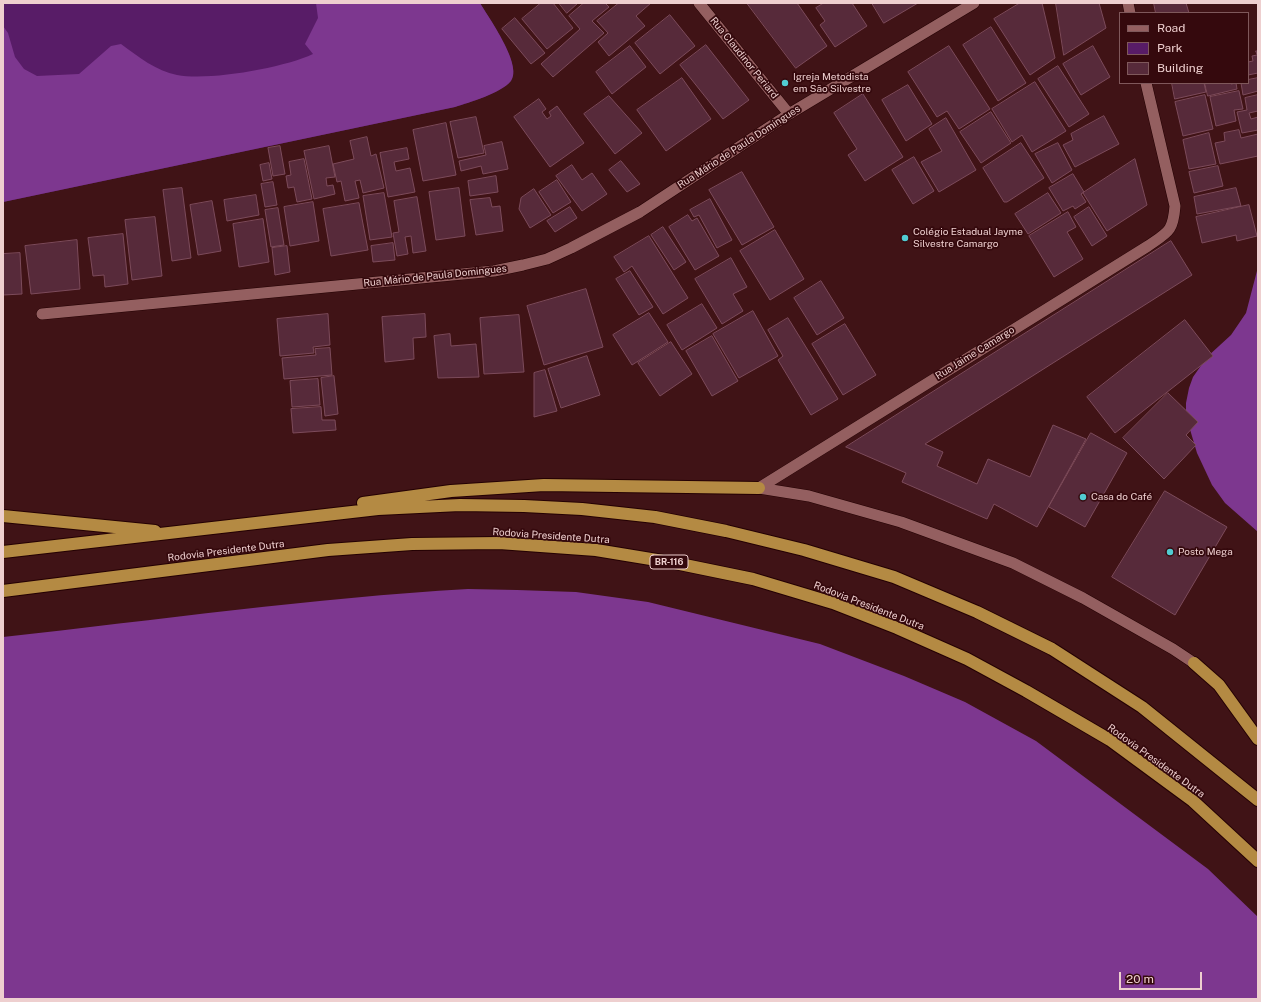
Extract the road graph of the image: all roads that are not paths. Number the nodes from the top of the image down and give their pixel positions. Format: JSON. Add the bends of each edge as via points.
{"nodes":[{"id":1,"x":974,"y":3,"type":"edge"},
{"id":2,"x":704,"y":5,"type":"edge"},
{"id":3,"x":1146,"y":84,"type":"edge"},
{"id":4,"x":788,"y":114,"type":"junction"},
{"id":5,"x":42,"y":314,"type":"dead end"},
{"id":6,"x":759,"y":488,"type":"junction"},
{"id":7,"x":3,"y":516,"type":"edge"},
{"id":8,"x":261,"y":522,"type":"junction"},
{"id":9,"x":172,"y":533,"type":"junction"},
{"id":10,"x":3,"y":552,"type":"edge"},
{"id":11,"x":3,"y":591,"type":"edge"},
{"id":12,"x":1194,"y":663,"type":"joint"},
{"id":13,"x":1258,"y":739,"type":"edge"},
{"id":14,"x":1258,"y":800,"type":"edge"},
{"id":15,"x":1258,"y":861,"type":"edge"}],
"edges":[{"from":1,"to":4,"type":"street","name":"Rua Mário de Paula Domingues"},
{"from":2,"to":4,"type":"street","name":"Rua Claudinor Periard"},
{"from":3,"to":6,"type":"street","name":"Rua Jaime Camargo","via":[[1175,206],[1174,222],[1167,233]]},
{"from":4,"to":5,"type":"street","name":"Rua Mário de Paula Domingues","via":[[640,212],[546,259],[494,271]]},
{"from":6,"to":8,"type":"highway","via":[[544,485],[451,491],[341,506]]},
{"from":6,"to":12,"type":"street","via":[[809,496],[893,520],[1013,563],[1083,598]]},
{"from":7,"to":9,"type":"highway"},
{"from":8,"to":9,"type":"highway"},
{"from":8,"to":14,"type":"highway","via":[[378,509],[460,505],[531,506],[655,517],[804,550],[894,577],[977,612],[1052,649],[1142,707]]},
{"from":9,"to":10,"type":"highway"},
{"from":11,"to":15,"type":"highway","name":"Rodovia Presidente Dutra","number":"BR-116","via":[[328,550],[412,544],[499,543],[596,550],[753,579],[833,604],[967,658],[1110,740],[1193,801]]},
{"from":12,"to":13,"type":"highway","via":[[1219,685]]}]}
